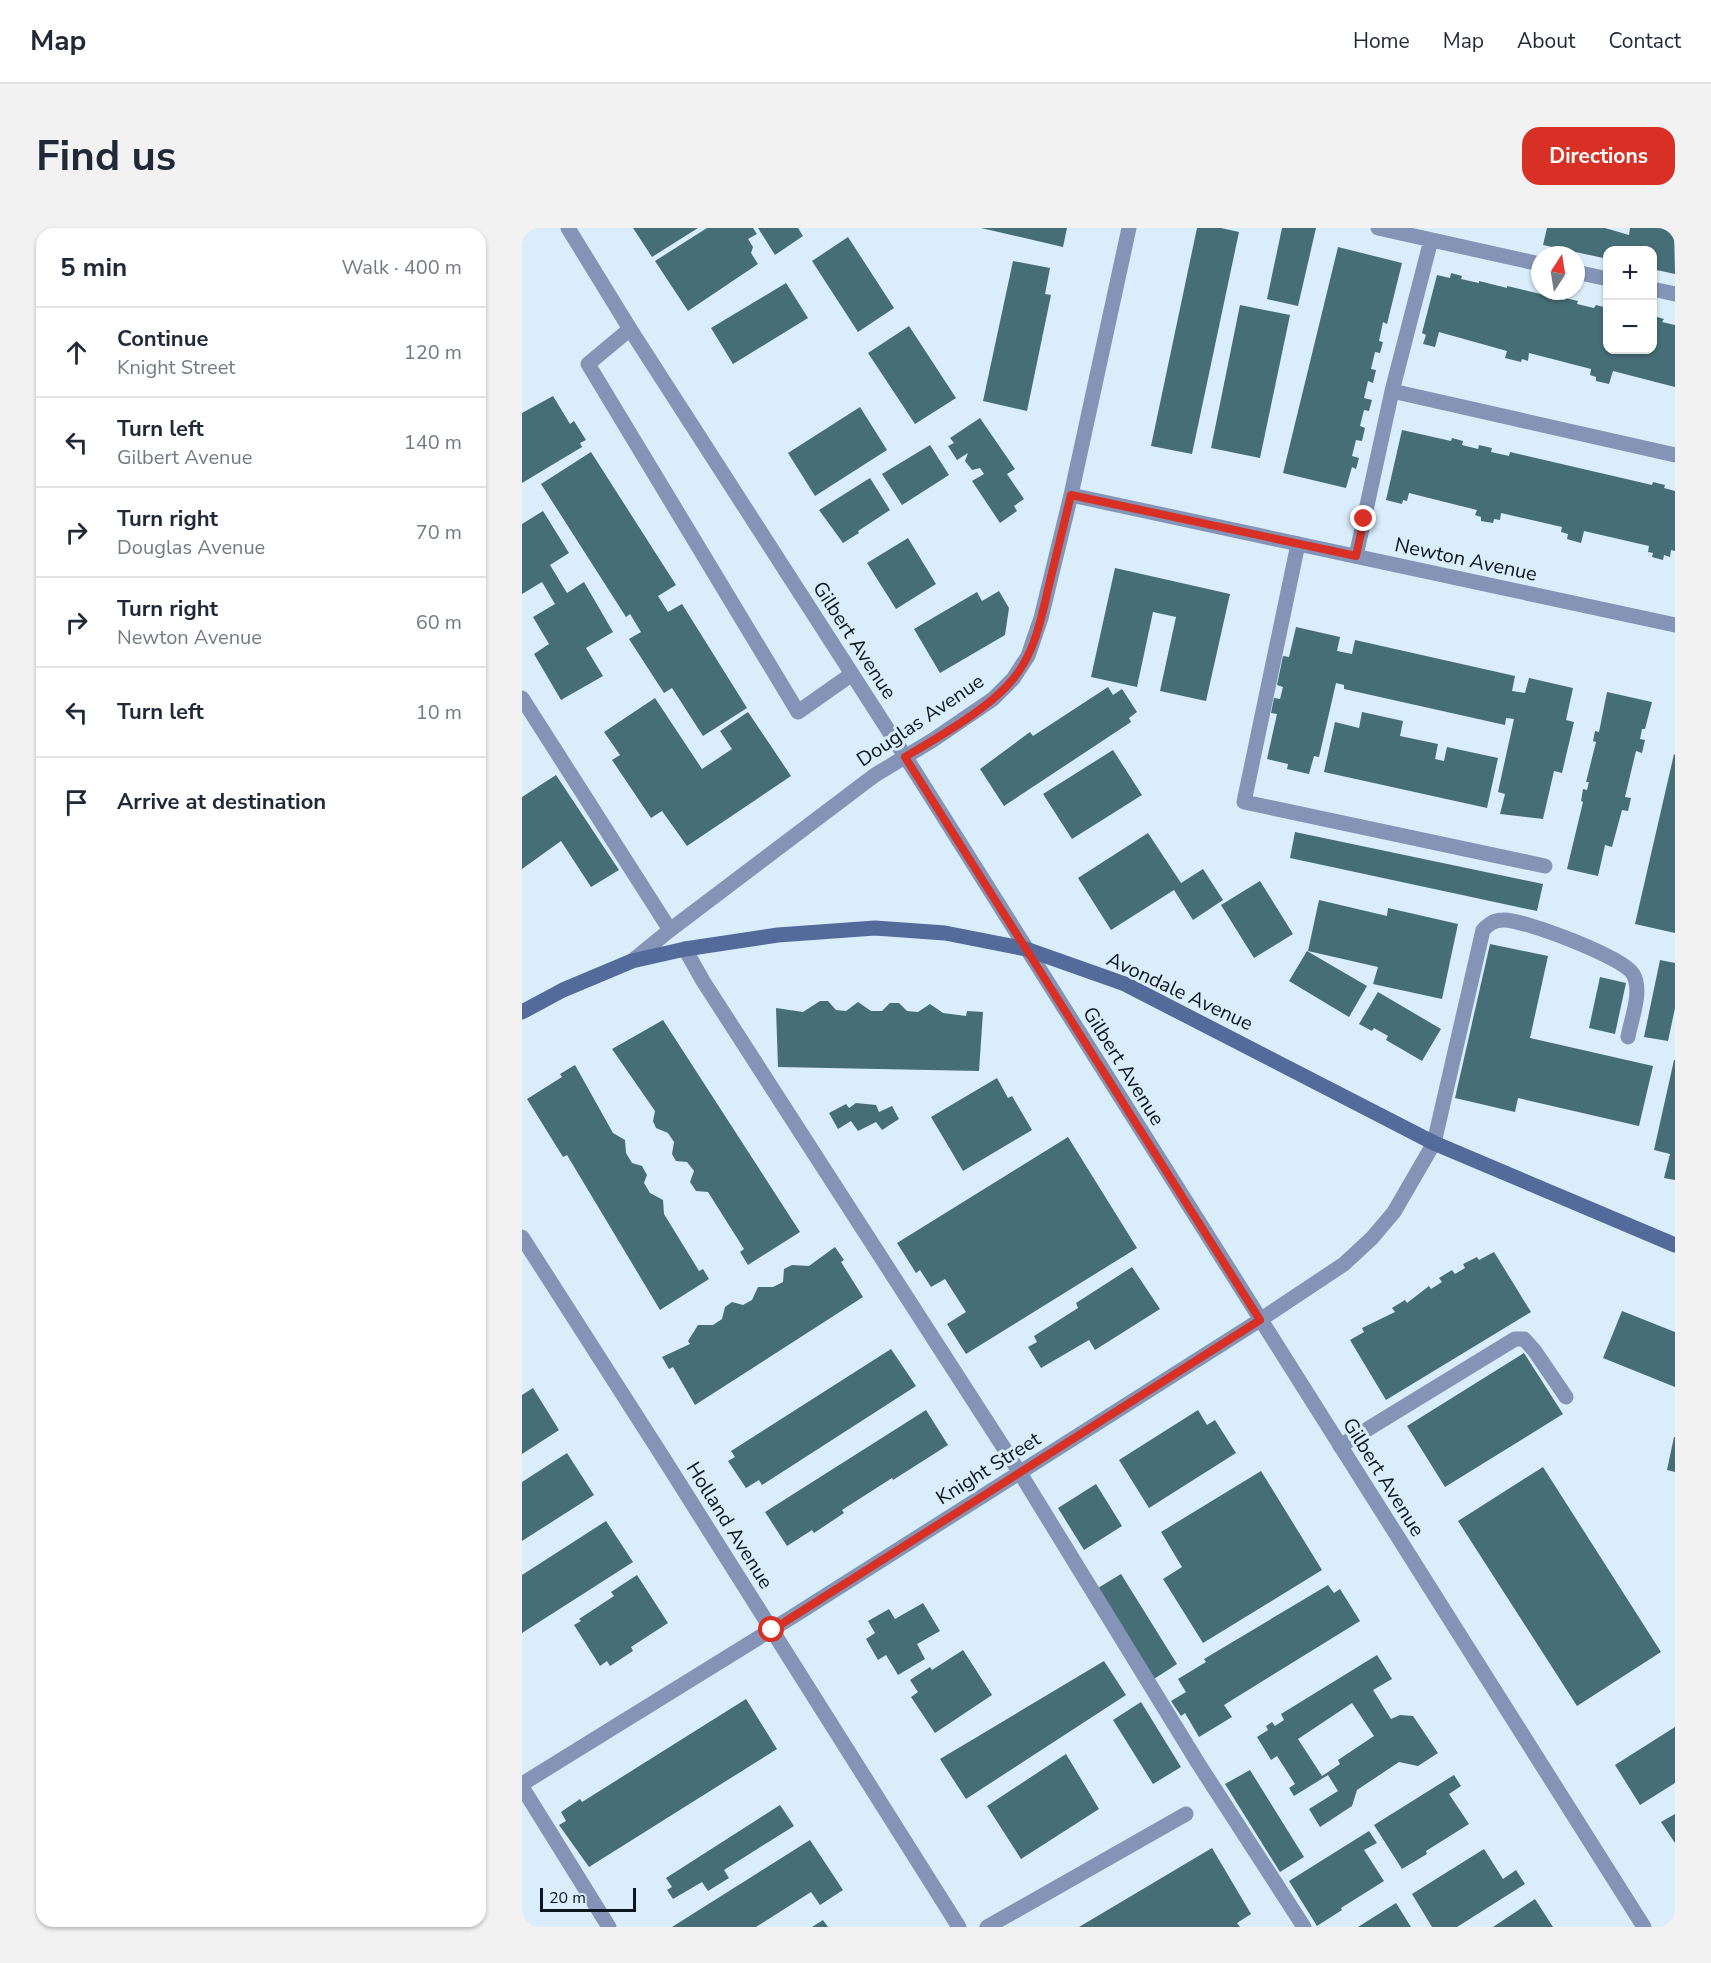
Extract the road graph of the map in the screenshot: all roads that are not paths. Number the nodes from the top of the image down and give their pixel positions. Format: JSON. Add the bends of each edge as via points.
{"nodes":[{"id":1,"x":568,"y":228,"type":"edge"},
{"id":2,"x":1129,"y":228,"type":"edge"},
{"id":3,"x":1378,"y":228,"type":"edge"},
{"id":4,"x":1431,"y":240,"type":"junction"},
{"id":5,"x":1531,"y":262,"type":"edge"},
{"id":6,"x":1585,"y":274,"type":"edge"},
{"id":7,"x":1603,"y":278,"type":"edge"},
{"id":8,"x":1657,"y":290,"type":"edge"},
{"id":9,"x":1675,"y":294,"type":"edge"},
{"id":10,"x":630,"y":329,"type":"junction"},
{"id":11,"x":1392,"y":391,"type":"junction"},
{"id":12,"x":1675,"y":456,"type":"edge"},
{"id":13,"x":1071,"y":495,"type":"junction"},
{"id":14,"x":1298,"y":544,"type":"junction"},
{"id":15,"x":1356,"y":556,"type":"junction"},
{"id":16,"x":1675,"y":626,"type":"edge"},
{"id":17,"x":852,"y":674,"type":"junction"},
{"id":18,"x":522,"y":698,"type":"edge"},
{"id":19,"x":905,"y":757,"type":"junction"},
{"id":20,"x":1545,"y":866,"type":"dead end"},
{"id":21,"x":670,"y":930,"type":"junction"},
{"id":22,"x":685,"y":949,"type":"junction"},
{"id":23,"x":1026,"y":949,"type":"junction"},
{"id":24,"x":632,"y":961,"type":"junction"},
{"id":25,"x":522,"y":1012,"type":"edge"},
{"id":26,"x":1628,"y":1037,"type":"dead end"},
{"id":27,"x":1434,"y":1143,"type":"junction"},
{"id":28,"x":522,"y":1238,"type":"edge"},
{"id":29,"x":1675,"y":1245,"type":"edge"},
{"id":30,"x":1260,"y":1320,"type":"junction"},
{"id":31,"x":1566,"y":1397,"type":"dead end"},
{"id":32,"x":1340,"y":1446,"type":"junction"},
{"id":33,"x":1020,"y":1473,"type":"junction"},
{"id":34,"x":772,"y":1630,"type":"junction"},
{"id":35,"x":522,"y":1785,"type":"edge"},
{"id":36,"x":1186,"y":1814,"type":"dead end"},
{"id":37,"x":609,"y":1927,"type":"edge"},
{"id":38,"x":959,"y":1927,"type":"edge"},
{"id":39,"x":987,"y":1927,"type":"edge"},
{"id":40,"x":1304,"y":1927,"type":"edge"},
{"id":41,"x":1644,"y":1927,"type":"edge"}],
"edges":[{"from":1,"to":10,"type":"street","name":"Gilbert Avenue"},
{"from":2,"to":13,"type":"street","name":"Douglas Avenue"},
{"from":3,"to":4,"type":"street"},
{"from":4,"to":5,"type":"street"},
{"from":4,"to":11,"type":"street"},
{"from":6,"to":7,"type":"street"},
{"from":8,"to":9,"type":"street"},
{"from":10,"to":17,"type":"street","name":"Gilbert Avenue"},
{"from":10,"to":17,"type":"street","via":[[588,364],[798,712]]},
{"from":11,"to":12,"type":"street"},
{"from":11,"to":15,"type":"street"},
{"from":13,"to":14,"type":"street","name":"Newton Avenue"},
{"from":13,"to":19,"type":"street","name":"Douglas Avenue","via":[[1028,657],[993,699]]},
{"from":14,"to":15,"type":"street","name":"Newton Avenue"},
{"from":14,"to":20,"type":"street","via":[[1244,802]]},
{"from":15,"to":16,"type":"street","name":"Newton Avenue"},
{"from":17,"to":19,"type":"street","name":"Gilbert Avenue"},
{"from":18,"to":21,"type":"street"},
{"from":19,"to":21,"type":"street","name":"Douglas Avenue","via":[[875,775]]},
{"from":19,"to":23,"type":"street","name":"Gilbert Avenue"},
{"from":21,"to":24,"type":"street","name":"Douglas Avenue"},
{"from":22,"to":23,"type":"main road","name":"Avondale Avenue","via":[[778,935],[875,928],[945,933]]},
{"from":22,"to":24,"type":"main road","name":"Avondale Avenue"},
{"from":22,"to":33,"type":"street"},
{"from":23,"to":27,"type":"main road","name":"Avondale Avenue","via":[[1125,984]]},
{"from":23,"to":30,"type":"street","name":"Gilbert Avenue"},
{"from":24,"to":25,"type":"main road","name":"Douglas Avenue"},
{"from":26,"to":27,"type":"street","name":"Knight Street","via":[[1638,987],[1632,973],[1572,939],[1504,919],[1491,922],[1483,930]]},
{"from":27,"to":29,"type":"main road","name":"Avondale Avenue"},
{"from":27,"to":30,"type":"street","name":"Knight Street","via":[[1394,1212],[1372,1238],[1344,1264]]},
{"from":28,"to":34,"type":"street","name":"Holland Avenue"},
{"from":30,"to":32,"type":"street","name":"Gilbert Avenue"},
{"from":30,"to":33,"type":"street","name":"Knight Street"},
{"from":31,"to":32,"type":"street","via":[[1534,1350],[1524,1339],[1515,1339]]},
{"from":32,"to":41,"type":"street","name":"Gilbert Avenue"},
{"from":33,"to":34,"type":"street","name":"Knight Street"},
{"from":33,"to":40,"type":"street"},
{"from":34,"to":35,"type":"street","name":"Knight Street"},
{"from":34,"to":38,"type":"street","name":"Holland Avenue"},
{"from":35,"to":37,"type":"street"},
{"from":36,"to":39,"type":"street"}]}
